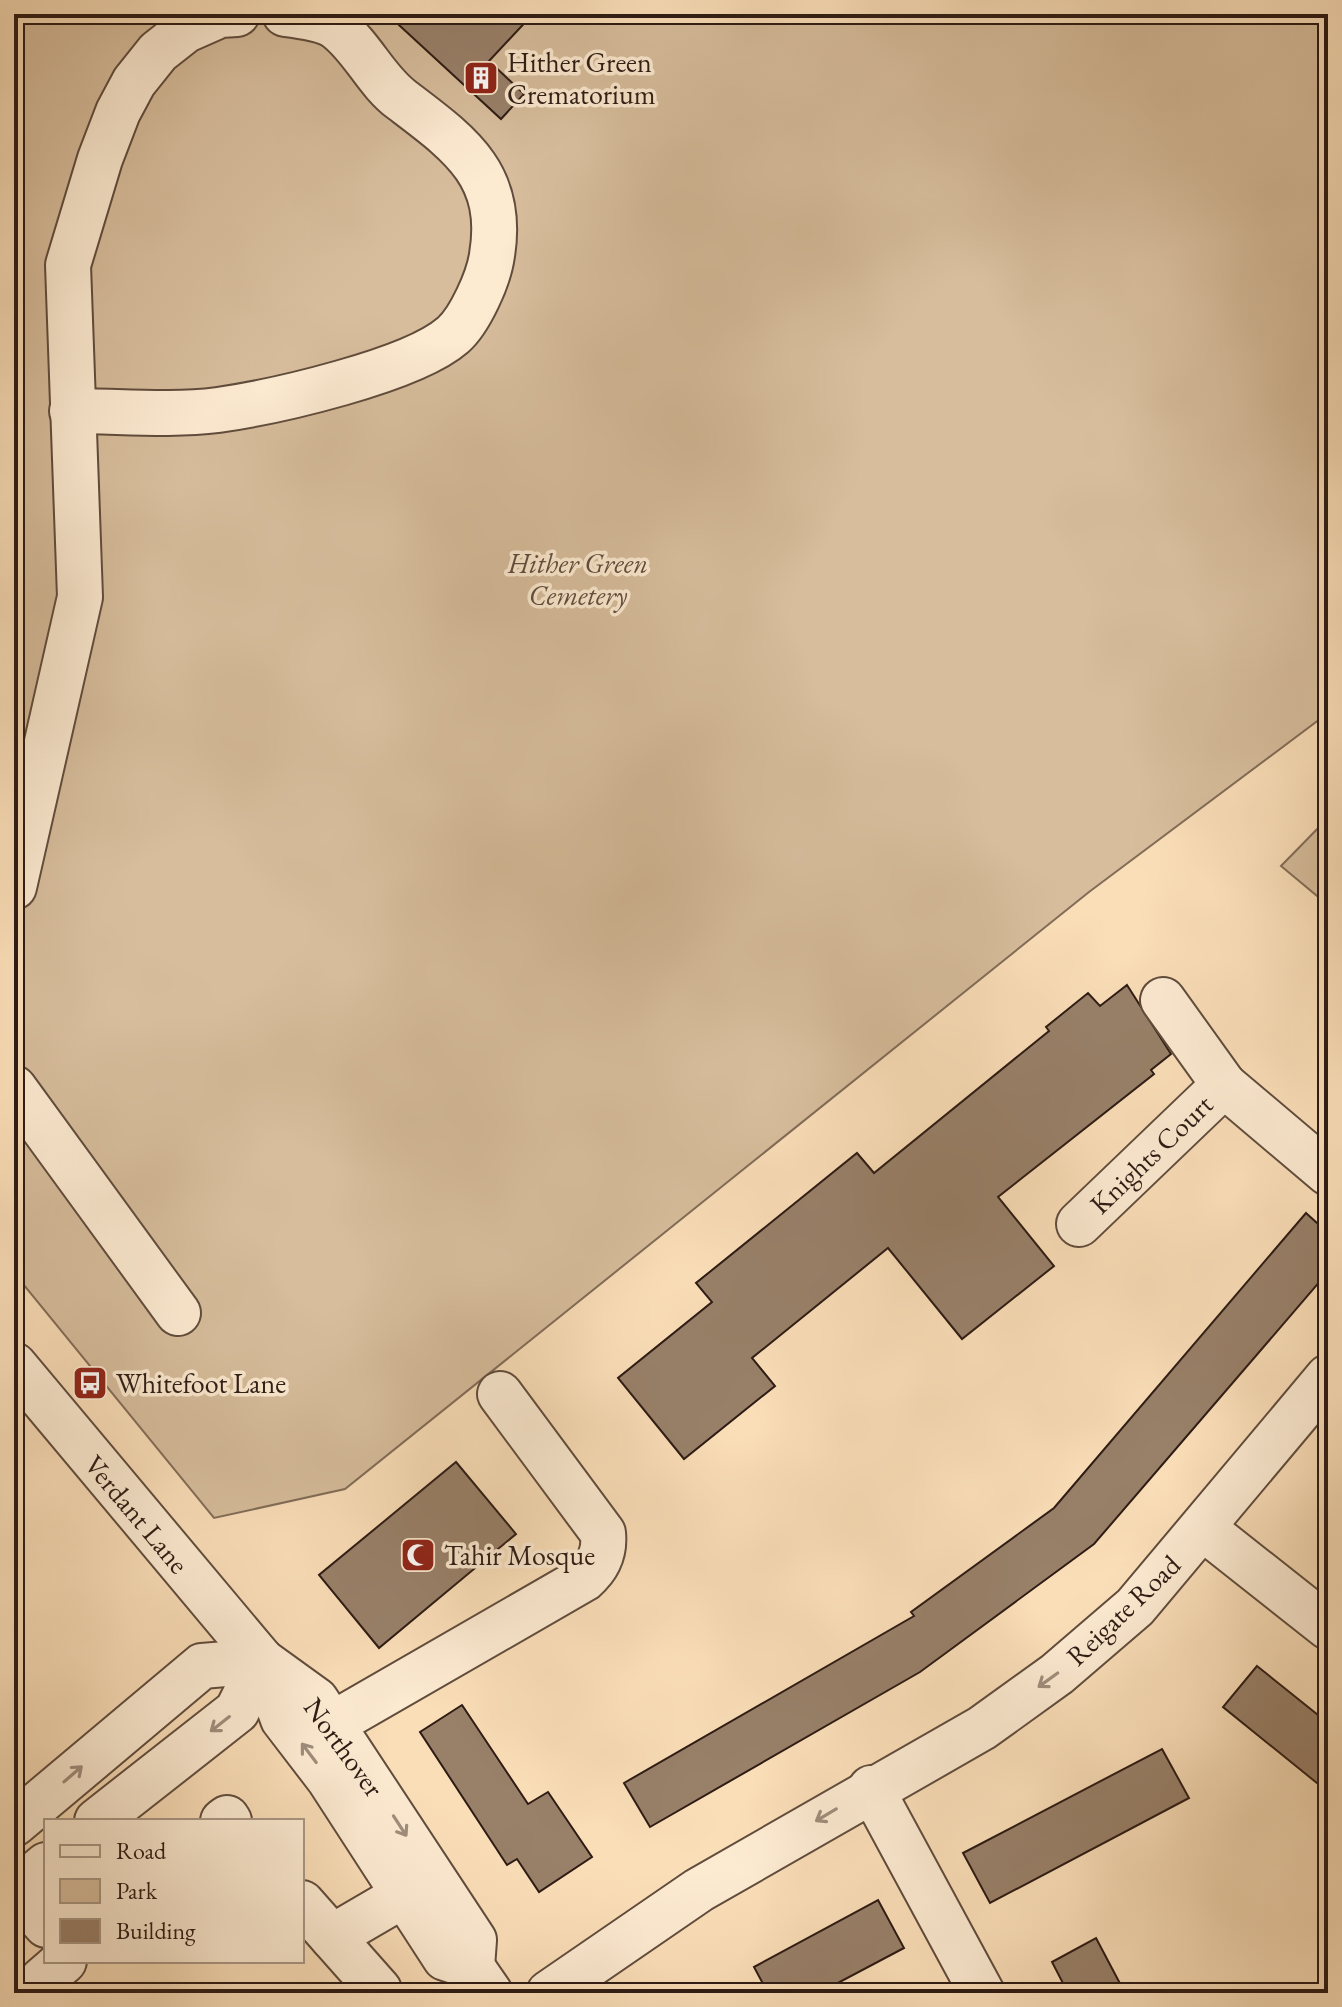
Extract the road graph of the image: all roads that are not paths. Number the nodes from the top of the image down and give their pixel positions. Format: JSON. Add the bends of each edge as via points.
{"nodes":[{"id":1,"x":237,"y":14,"type":"edge"},
{"id":2,"x":285,"y":14,"type":"edge"},
{"id":3,"x":72,"y":411,"type":"junction"},
{"id":4,"x":14,"y":887,"type":"edge"},
{"id":5,"x":1163,"y":1000,"type":"dead end"},
{"id":6,"x":1224,"y":1085,"type":"junction"},
{"id":7,"x":14,"y":1088,"type":"edge"},
{"id":8,"x":1328,"y":1173,"type":"edge"},
{"id":9,"x":1079,"y":1224,"type":"dead end"},
{"id":10,"x":178,"y":1313,"type":"dead end"},
{"id":11,"x":14,"y":1365,"type":"edge"},
{"id":12,"x":1328,"y":1377,"type":"edge"},
{"id":13,"x":500,"y":1394,"type":"dead end"},
{"id":14,"x":1204,"y":1529,"type":"junction"},
{"id":15,"x":1328,"y":1627,"type":"edge"},
{"id":16,"x":262,"y":1661,"type":"junction"},
{"id":17,"x":334,"y":1723,"type":"junction"},
{"id":18,"x":871,"y":1788,"type":"junction"},
{"id":19,"x":100,"y":1819,"type":"edge"},
{"id":20,"x":14,"y":1824,"type":"edge"},
{"id":21,"x":25,"y":1882,"type":"edge"},
{"id":22,"x":404,"y":1895,"type":"junction"},
{"id":23,"x":304,"y":1905,"type":"edge"},
{"id":24,"x":44,"y":1921,"type":"edge"},
{"id":25,"x":332,"y":1937,"type":"junction"},
{"id":26,"x":62,"y":1963,"type":"edge"},
{"id":27,"x":481,"y":1980,"type":"edge"},
{"id":28,"x":379,"y":1990,"type":"dead end"},
{"id":29,"x":53,"y":1993,"type":"edge"},
{"id":30,"x":549,"y":1993,"type":"edge"},
{"id":31,"x":982,"y":1993,"type":"edge"}],
"edges":[{"from":1,"to":3,"type":"street","via":[[220,15],[186,30],[158,52],[118,112],[68,265]]},
{"from":2,"to":3,"type":"street","via":[[337,28],[388,90],[447,135],[478,168],[493,197],[496,230],[489,276],[454,334],[417,357],[365,376],[216,410]]},
{"from":3,"to":4,"type":"street","via":[[80,597]]},
{"from":5,"to":6,"type":"street","name":"Knights Court"},
{"from":6,"to":8,"type":"street","name":"Knights Court"},
{"from":6,"to":9,"type":"street","name":"Knights Court"},
{"from":7,"to":10,"type":"street"},
{"from":11,"to":16,"type":"street","name":"Verdant Lane"},
{"from":12,"to":14,"type":"street","name":"Reigate Road"},
{"from":13,"to":17,"type":"street","via":[[603,1533],[600,1560],[584,1579]]},
{"from":14,"to":15,"type":"street"},
{"from":14,"to":18,"type":"street","name":"Reigate Road","one_way":true,"via":[[1135,1607],[1057,1674],[982,1728]]},
{"from":16,"to":17,"type":"street","name":"Northover","via":[[316,1700]]},
{"from":16,"to":19,"type":"street","one_way":true,"via":[[237,1711]]},
{"from":20,"to":16,"type":"street","one_way":true,"via":[[202,1666]]},
{"from":22,"to":16,"type":"street","name":"Northover","one_way":true,"via":[[283,1719]]},
{"from":17,"to":27,"type":"street","name":"Northover","one_way":true,"via":[[474,1940]]},
{"from":18,"to":30,"type":"street","name":"Reigate Road","one_way":true,"via":[[699,1890]]},
{"from":18,"to":31,"type":"street"},
{"from":21,"to":24,"type":"street"},
{"from":22,"to":25,"type":"street"},
{"from":22,"to":27,"type":"street","name":"Northover","via":[[445,1958]]},
{"from":23,"to":25,"type":"street"},
{"from":25,"to":28,"type":"street"},
{"from":26,"to":29,"type":"street","via":[[42,1980]]}]}
